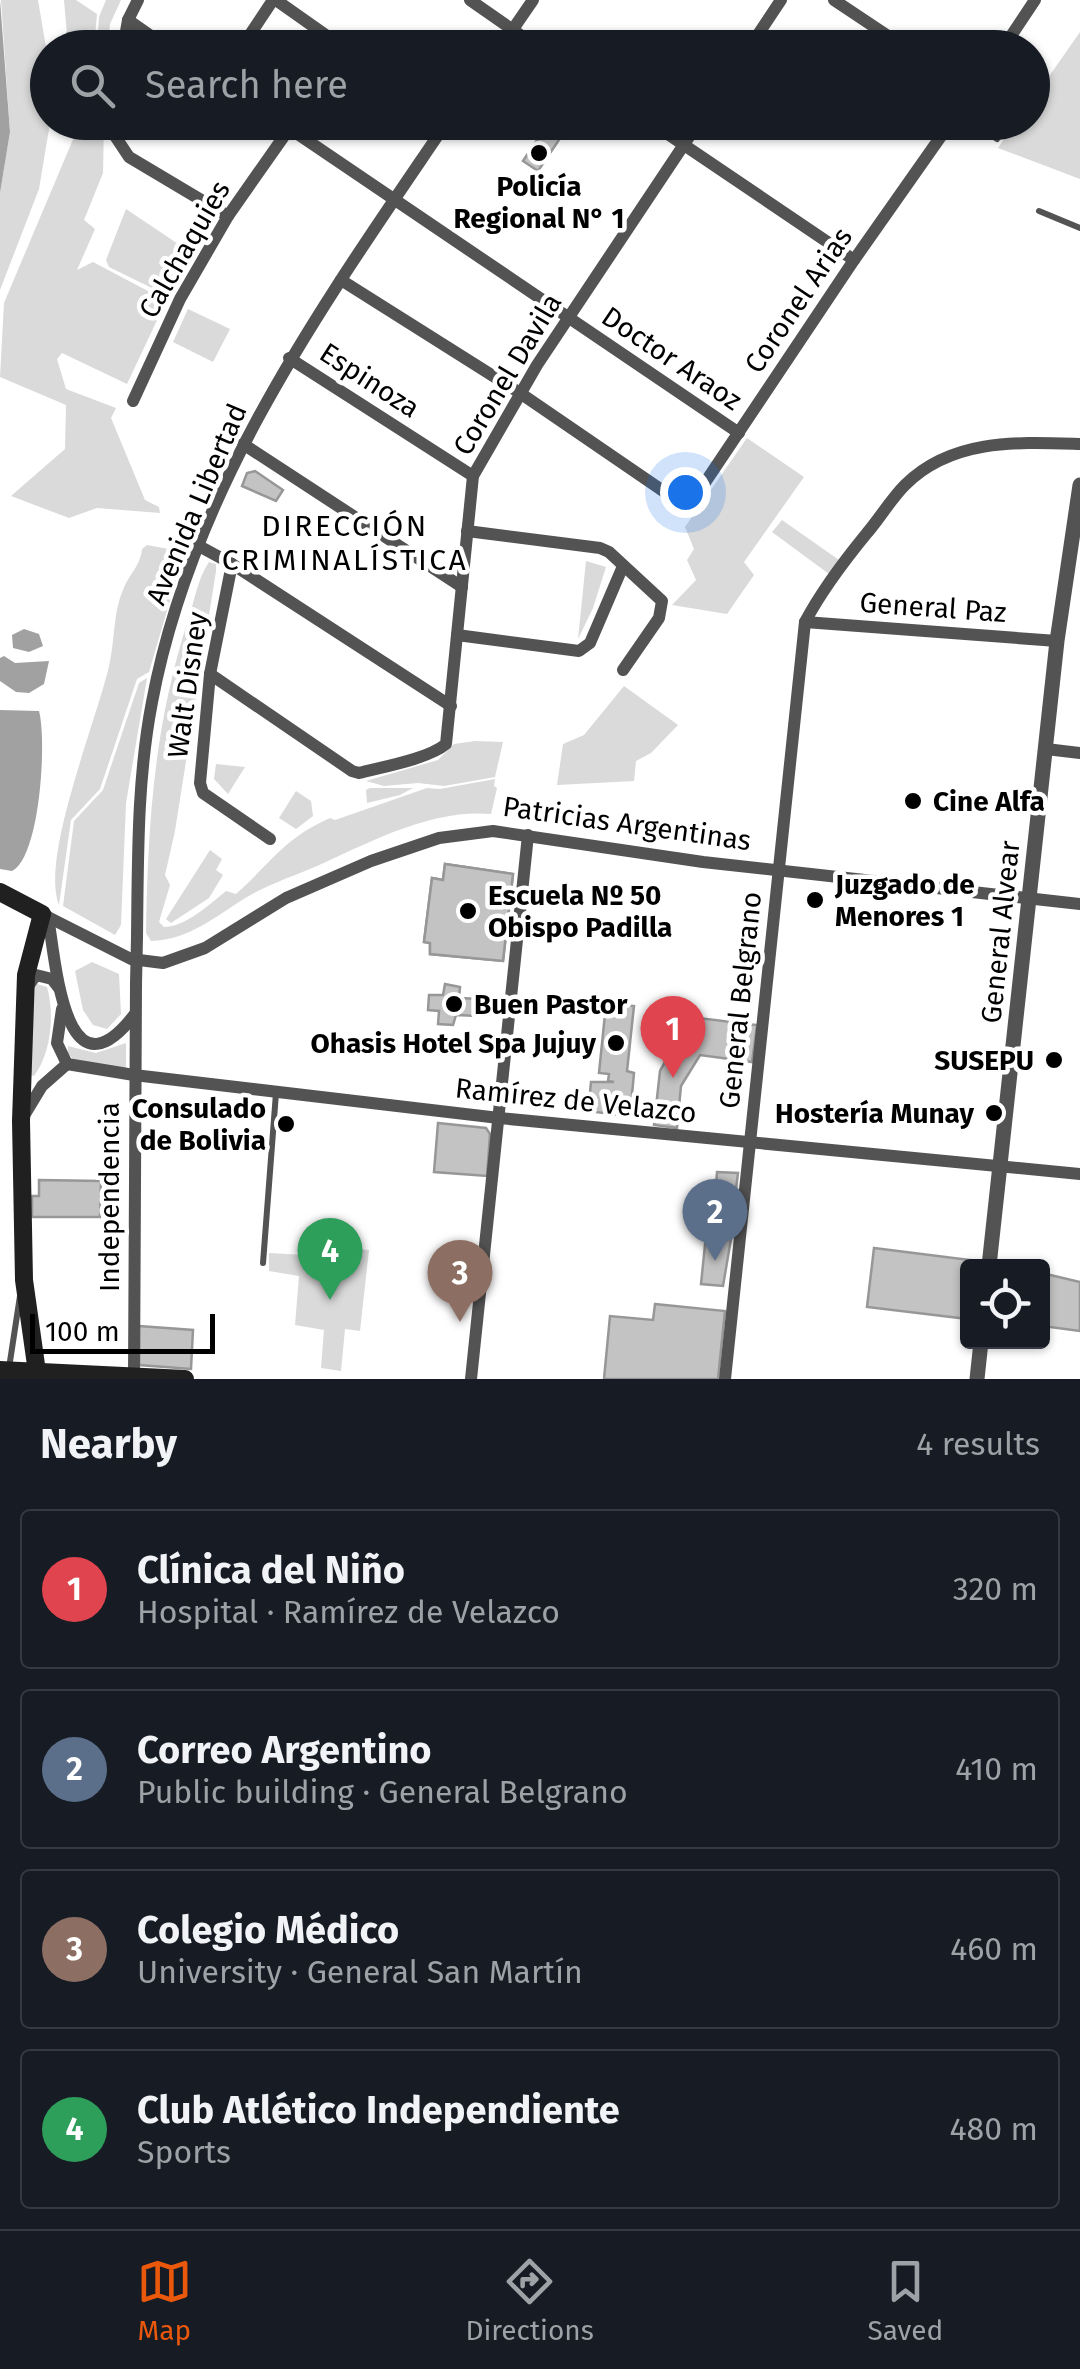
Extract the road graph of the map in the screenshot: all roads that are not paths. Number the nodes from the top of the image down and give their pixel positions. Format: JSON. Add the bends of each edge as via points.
{"nodes":[{"id":1,"x":138,"y":0,"type":"edge"},
{"id":2,"x":274,"y":0,"type":"edge"},
{"id":3,"x":470,"y":0,"type":"edge"},
{"id":4,"x":532,"y":0,"type":"edge"},
{"id":5,"x":781,"y":0,"type":"edge"},
{"id":6,"x":834,"y":0,"type":"edge"},
{"id":7,"x":1035,"y":0,"type":"edge"},
{"id":8,"x":128,"y":20,"type":"junction"},
{"id":9,"x":126,"y":30,"type":"edge"},
{"id":10,"x":142,"y":30,"type":"edge"},
{"id":11,"x":253,"y":30,"type":"edge"},
{"id":12,"x":318,"y":30,"type":"edge"},
{"id":13,"x":512,"y":30,"type":"joint"},
{"id":14,"x":762,"y":30,"type":"edge"},
{"id":15,"x":879,"y":30,"type":"edge"},
{"id":16,"x":1015,"y":30,"type":"edge"},
{"id":17,"x":121,"y":140,"type":"edge"},
{"id":18,"x":275,"y":140,"type":"edge"},
{"id":19,"x":305,"y":140,"type":"edge"},
{"id":20,"x":435,"y":140,"type":"edge"},
{"id":21,"x":677,"y":140,"type":"edge"},
{"id":22,"x":687,"y":140,"type":"edge"},
{"id":23,"x":939,"y":140,"type":"edge"},
{"id":24,"x":684,"y":145,"type":"junction"},
{"id":25,"x":394,"y":201,"type":"junction"},
{"id":26,"x":1038,"y":211,"type":"dead end"},
{"id":27,"x":228,"y":216,"type":"junction"},
{"id":28,"x":1080,"y":228,"type":"edge"},
{"id":29,"x":854,"y":260,"type":"junction"},
{"id":30,"x":341,"y":280,"type":"junction"},
{"id":31,"x":568,"y":318,"type":"junction"},
{"id":32,"x":290,"y":358,"type":"junction"},
{"id":33,"x":520,"y":392,"type":"junction"},
{"id":34,"x":132,"y":400,"type":"dead end"},
{"id":35,"x":738,"y":433,"type":"junction"},
{"id":36,"x":244,"y":444,"type":"junction"},
{"id":37,"x":1080,"y":444,"type":"edge"},
{"id":38,"x":474,"y":476,"type":"junction"},
{"id":39,"x":1080,"y":486,"type":"edge"},
{"id":40,"x":467,"y":531,"type":"junction"},
{"id":41,"x":199,"y":546,"type":"junction"},
{"id":42,"x":232,"y":564,"type":"junction"},
{"id":43,"x":624,"y":566,"type":"junction"},
{"id":44,"x":462,"y":587,"type":"junction"},
{"id":45,"x":1072,"y":602,"type":"edge"},
{"id":46,"x":806,"y":622,"type":"junction"},
{"id":47,"x":458,"y":635,"type":"junction"},
{"id":48,"x":1058,"y":641,"type":"junction"},
{"id":49,"x":623,"y":670,"type":"dead end"},
{"id":50,"x":210,"y":674,"type":"junction"},
{"id":51,"x":452,"y":706,"type":"junction"},
{"id":52,"x":1046,"y":749,"type":"junction"},
{"id":53,"x":1080,"y":754,"type":"edge"},
{"id":54,"x":528,"y":834,"type":"junction"},
{"id":55,"x":270,"y":839,"type":"dead end"},
{"id":56,"x":778,"y":870,"type":"junction"},
{"id":57,"x":0,"y":892,"type":"edge"},
{"id":58,"x":1028,"y":898,"type":"junction"},
{"id":59,"x":1080,"y":904,"type":"edge"},
{"id":60,"x":39,"y":912,"type":"junction"},
{"id":61,"x":24,"y":992,"type":"junction"},
{"id":62,"x":61,"y":996,"type":"junction"},
{"id":63,"x":135,"y":1014,"type":"junction"},
{"id":64,"x":67,"y":1064,"type":"junction"},
{"id":65,"x":134,"y":1075,"type":"junction"},
{"id":66,"x":276,"y":1092,"type":"junction"},
{"id":67,"x":500,"y":1118,"type":"junction"},
{"id":68,"x":20,"y":1120,"type":"junction"},
{"id":69,"x":750,"y":1144,"type":"junction"},
{"id":70,"x":999,"y":1165,"type":"junction"},
{"id":71,"x":1080,"y":1174,"type":"edge"},
{"id":72,"x":990,"y":1259,"type":"edge"},
{"id":73,"x":263,"y":1263,"type":"dead end"},
{"id":74,"x":24,"y":1280,"type":"junction"},
{"id":75,"x":980,"y":1349,"type":"edge"},
{"id":76,"x":5,"y":1374,"type":"edge"},
{"id":77,"x":38,"y":1376,"type":"edge"},
{"id":78,"x":134,"y":1377,"type":"edge"},
{"id":79,"x":185,"y":1379,"type":"edge"},
{"id":80,"x":471,"y":1379,"type":"edge"},
{"id":81,"x":725,"y":1379,"type":"edge"},
{"id":82,"x":977,"y":1379,"type":"edge"}],
"edges":[{"from":1,"to":8,"type":"street"},
{"from":2,"to":11,"type":"street"},
{"from":2,"to":12,"type":"street"},
{"from":3,"to":13,"type":"street"},
{"from":4,"to":13,"type":"street"},
{"from":5,"to":14,"type":"street"},
{"from":6,"to":15,"type":"street"},
{"from":7,"to":16,"type":"street"},
{"from":8,"to":9,"type":"street"},
{"from":8,"to":10,"type":"street"},
{"from":17,"to":27,"type":"street","via":[[129,157]]},
{"from":18,"to":27,"type":"street","name":"Calchaquies"},
{"from":19,"to":25,"type":"street","name":"Doctor Araoz"},
{"from":20,"to":25,"type":"street","name":"Avenida Libertad"},
{"from":21,"to":24,"type":"street"},
{"from":22,"to":24,"type":"street","name":"Coronel Davila"},
{"from":23,"to":29,"type":"street","name":"Coronel Arias"},
{"from":24,"to":29,"type":"street"},
{"from":24,"to":31,"type":"street","name":"Coronel Davila"},
{"from":25,"to":30,"type":"street","name":"Avenida Libertad"},
{"from":25,"to":31,"type":"street","name":"Doctor Araoz"},
{"from":26,"to":28,"type":"lane"},
{"from":27,"to":34,"type":"street","name":"Calchaquies"},
{"from":29,"to":35,"type":"street","name":"Coronel Arias"},
{"from":30,"to":32,"type":"street","name":"Avenida Libertad"},
{"from":30,"to":33,"type":"street"},
{"from":31,"to":33,"type":"street","name":"Coronel Davila"},
{"from":31,"to":35,"type":"street","name":"Doctor Araoz"},
{"from":32,"to":36,"type":"street","name":"Avenida Libertad"},
{"from":32,"to":38,"type":"street","name":"Espinoza"},
{"from":33,"to":35,"type":"street","name":"Coronel Arias","via":[[688,508]]},
{"from":33,"to":38,"type":"street","name":"Coronel Davila"},
{"from":36,"to":41,"type":"street","name":"Avenida Libertad"},
{"from":36,"to":44,"type":"street"},
{"from":37,"to":46,"type":"street","name":"General Belgrano","via":[[963,450],[927,467],[844,562]]},
{"from":38,"to":40,"type":"street","name":"Coronel Davila"},
{"from":39,"to":45,"type":"street","name":"General Alvear"},
{"from":40,"to":43,"type":"street","via":[[600,548]]},
{"from":40,"to":44,"type":"street","name":"Coronel Davila"},
{"from":41,"to":42,"type":"street"},
{"from":41,"to":63,"type":"street","name":"Avenida Libertad","bridge":true,"via":[[163,654],[146,732]]},
{"from":42,"to":50,"type":"street","name":"Walt Disney"},
{"from":42,"to":51,"type":"street"},
{"from":43,"to":47,"type":"street","via":[[590,643],[579,651]]},
{"from":43,"to":49,"type":"street","via":[[662,600],[659,618]]},
{"from":44,"to":47,"type":"street","name":"Coronel Davila"},
{"from":45,"to":48,"type":"street","name":"General Alvear"},
{"from":46,"to":48,"type":"street","name":"General Paz"},
{"from":46,"to":56,"type":"street","name":"General Belgrano"},
{"from":47,"to":51,"type":"street","name":"Coronel Davila"},
{"from":48,"to":52,"type":"street","name":"General Alvear"},
{"from":50,"to":51,"type":"street","name":"Coronel Davila","via":[[359,772],[440,749]]},
{"from":50,"to":55,"type":"street","name":"Walt Disney","via":[[203,793]]},
{"from":52,"to":53,"type":"street"},
{"from":52,"to":58,"type":"street","name":"General Alvear"},
{"from":54,"to":56,"type":"street","name":"Patricias Argentinas"},
{"from":54,"to":60,"type":"street","name":"Patricias Argentinas","via":[[473,832],[416,844],[304,890],[205,948],[163,963],[131,959]]},
{"from":54,"to":67,"type":"street"},
{"from":56,"to":58,"type":"street","name":"Patricias Argentinas"},
{"from":56,"to":69,"type":"street","name":"General Belgrano"},
{"from":57,"to":60,"type":"main road"},
{"from":58,"to":59,"type":"street","name":"Patricias Argentinas"},
{"from":58,"to":70,"type":"street","name":"General Alvear"},
{"from":60,"to":61,"type":"main road"},
{"from":60,"to":62,"type":"street"},
{"from":61,"to":62,"type":"street","via":[[36,976],[52,980]]},
{"from":61,"to":68,"type":"main road"},
{"from":62,"to":63,"type":"street","via":[[76,1035],[90,1044],[115,1038]]},
{"from":62,"to":64,"type":"street","via":[[58,1043]]},
{"from":63,"to":65,"type":"street","name":"Avenida Libertad"},
{"from":64,"to":65,"type":"street","name":"Ramírez de Velazco"},
{"from":64,"to":68,"type":"street","via":[[42,1086]]},
{"from":65,"to":66,"type":"street","name":"Ramírez de Velazco"},
{"from":65,"to":78,"type":"street","name":"Independencia"},
{"from":66,"to":67,"type":"street","name":"Ramírez de Velazco"},
{"from":66,"to":73,"type":"lane"},
{"from":67,"to":69,"type":"street","name":"Ramírez de Velazco"},
{"from":67,"to":80,"type":"street"},
{"from":68,"to":74,"type":"main road"},
{"from":69,"to":70,"type":"street","name":"Ramírez de Velazco"},
{"from":69,"to":81,"type":"street","name":"General Belgrano"},
{"from":70,"to":71,"type":"street","name":"Ramírez de Velazco"},
{"from":70,"to":72,"type":"street","name":"General Alvear"},
{"from":74,"to":76,"type":"lane"},
{"from":74,"to":77,"type":"main road"},
{"from":75,"to":82,"type":"street"},
{"from":76,"to":77,"type":"main road"},
{"from":77,"to":78,"type":"main road"},
{"from":78,"to":79,"type":"main road"}]}
